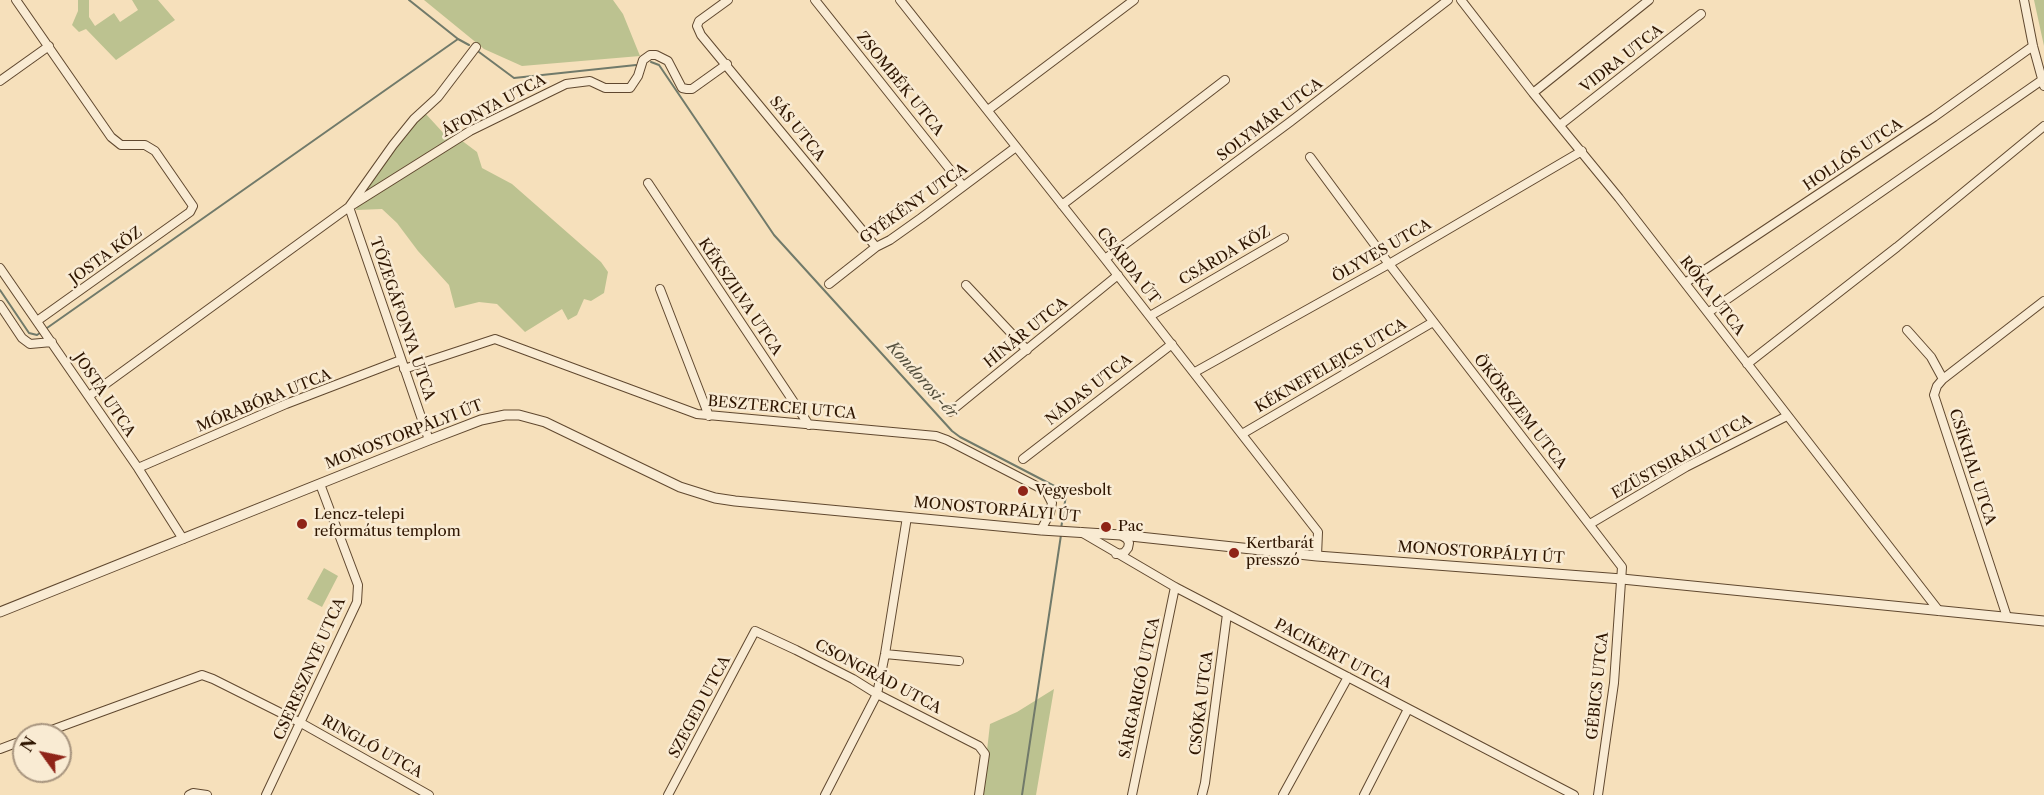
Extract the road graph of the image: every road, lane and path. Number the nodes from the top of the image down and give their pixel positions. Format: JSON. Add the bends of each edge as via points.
{"nodes":[{"id":1,"x":16,"y":0,"type":"edge"},
{"id":2,"x":728,"y":0,"type":"edge"},
{"id":3,"x":815,"y":0,"type":"edge"},
{"id":4,"x":900,"y":0,"type":"edge"},
{"id":5,"x":1118,"y":0,"type":"edge"},
{"id":6,"x":1134,"y":0,"type":"edge"},
{"id":7,"x":1448,"y":0,"type":"edge"},
{"id":8,"x":1461,"y":0,"type":"edge"},
{"id":9,"x":1650,"y":0,"type":"edge"},
{"id":10,"x":2024,"y":0,"type":"edge"},
{"id":11,"x":1124,"y":8,"type":"junction"},
{"id":12,"x":1701,"y":14,"type":"dead end"},
{"id":13,"x":49,"y":46,"type":"junction"},
{"id":14,"x":2033,"y":46,"type":"junction"},
{"id":15,"x":476,"y":47,"type":"dead end"},
{"id":16,"x":727,"y":64,"type":"junction"},
{"id":17,"x":1225,"y":80,"type":"dead end"},
{"id":18,"x":0,"y":81,"type":"edge"},
{"id":19,"x":2043,"y":83,"type":"edge"},
{"id":20,"x":1533,"y":93,"type":"junction"},
{"id":21,"x":988,"y":110,"type":"junction"},
{"id":22,"x":1560,"y":125,"type":"junction"},
{"id":23,"x":2044,"y":126,"type":"edge"},
{"id":24,"x":1016,"y":147,"type":"junction"},
{"id":25,"x":1582,"y":151,"type":"junction"},
{"id":26,"x":1310,"y":158,"type":"dead end"},
{"id":27,"x":648,"y":183,"type":"dead end"},
{"id":28,"x":963,"y":186,"type":"junction"},
{"id":29,"x":1062,"y":205,"type":"junction"},
{"id":30,"x":349,"y":207,"type":"junction"},
{"id":31,"x":1284,"y":238,"type":"dead end"},
{"id":32,"x":876,"y":247,"type":"junction"},
{"id":33,"x":1106,"y":259,"type":"junction"},
{"id":34,"x":1389,"y":264,"type":"junction"},
{"id":35,"x":0,"y":268,"type":"edge"},
{"id":36,"x":1118,"y":275,"type":"junction"},
{"id":37,"x":1685,"y":283,"type":"junction"},
{"id":38,"x":829,"y":284,"type":"dead end"},
{"id":39,"x":966,"y":285,"type":"dead end"},
{"id":40,"x":660,"y":289,"type":"dead end"},
{"id":41,"x":2044,"y":301,"type":"edge"},
{"id":42,"x":0,"y":305,"type":"edge"},
{"id":43,"x":1709,"y":312,"type":"junction"},
{"id":44,"x":1150,"y":316,"type":"junction"},
{"id":45,"x":1433,"y":322,"type":"junction"},
{"id":46,"x":39,"y":324,"type":"junction"},
{"id":47,"x":1907,"y":330,"type":"dead end"},
{"id":48,"x":52,"y":342,"type":"junction"},
{"id":49,"x":1172,"y":344,"type":"junction"},
{"id":50,"x":1027,"y":350,"type":"junction"},
{"id":51,"x":401,"y":360,"type":"junction"},
{"id":52,"x":1747,"y":364,"type":"junction"},
{"id":53,"x":404,"y":369,"type":"junction"},
{"id":54,"x":1195,"y":372,"type":"junction"},
{"id":55,"x":1943,"y":379,"type":"junction"},
{"id":56,"x":89,"y":396,"type":"junction"},
{"id":57,"x":950,"y":412,"type":"dead end"},
{"id":58,"x":710,"y":416,"type":"junction"},
{"id":59,"x":1787,"y":416,"type":"junction"},
{"id":60,"x":809,"y":425,"type":"junction"},
{"id":61,"x":1242,"y":434,"type":"junction"},
{"id":62,"x":429,"y":440,"type":"junction"},
{"id":63,"x":1023,"y":459,"type":"dead end"},
{"id":64,"x":138,"y":468,"type":"junction"},
{"id":65,"x":320,"y":484,"type":"junction"},
{"id":66,"x":907,"y":517,"type":"junction"},
{"id":67,"x":1590,"y":524,"type":"junction"},
{"id":68,"x":1041,"y":530,"type":"junction"},
{"id":69,"x":1081,"y":532,"type":"junction"},
{"id":70,"x":1121,"y":535,"type":"junction"},
{"id":71,"x":183,"y":539,"type":"junction"},
{"id":72,"x":1116,"y":554,"type":"junction"},
{"id":73,"x":1317,"y":556,"type":"junction"},
{"id":74,"x":1622,"y":579,"type":"junction"},
{"id":75,"x":1175,"y":587,"type":"junction"},
{"id":76,"x":1939,"y":611,"type":"junction"},
{"id":77,"x":0,"y":612,"type":"edge"},
{"id":78,"x":1227,"y":614,"type":"junction"},
{"id":79,"x":2007,"y":617,"type":"junction"},
{"id":80,"x":2044,"y":621,"type":"edge"},
{"id":81,"x":755,"y":632,"type":"joint"},
{"id":82,"x":885,"y":654,"type":"junction"},
{"id":83,"x":959,"y":661,"type":"dead end"},
{"id":84,"x":1348,"y":677,"type":"junction"},
{"id":85,"x":875,"y":698,"type":"junction"},
{"id":86,"x":1408,"y":709,"type":"junction"},
{"id":87,"x":71,"y":723,"type":"edge"},
{"id":88,"x":301,"y":723,"type":"junction"},
{"id":89,"x":1205,"y":794,"type":"edge"},
{"id":90,"x":189,"y":795,"type":"edge"},
{"id":91,"x":207,"y":795,"type":"edge"},
{"id":92,"x":266,"y":795,"type":"edge"},
{"id":93,"x":429,"y":795,"type":"edge"},
{"id":94,"x":668,"y":795,"type":"edge"},
{"id":95,"x":825,"y":795,"type":"edge"},
{"id":96,"x":979,"y":795,"type":"edge"},
{"id":97,"x":1132,"y":795,"type":"edge"},
{"id":98,"x":1283,"y":795,"type":"edge"},
{"id":99,"x":1364,"y":795,"type":"edge"},
{"id":100,"x":1574,"y":795,"type":"edge"},
{"id":101,"x":1598,"y":795,"type":"edge"}],
"edges":[{"from":1,"to":13,"type":"street"},
{"from":2,"to":16,"type":"street","name":"SÁS UTCA","via":[[699,21],[698,29]]},
{"from":3,"to":28,"type":"street","name":"ZSOMBÉK UTCA"},
{"from":4,"to":21,"type":"street","name":"CSÁRDA ÚT"},
{"from":5,"to":11,"type":"street"},
{"from":6,"to":11,"type":"street"},
{"from":7,"to":33,"type":"street","name":"SOLYMÁR UTCA"},
{"from":8,"to":20,"type":"street","name":"RÓKA UTCA"},
{"from":9,"to":20,"type":"street"},
{"from":10,"to":14,"type":"street"},
{"from":11,"to":21,"type":"street"},
{"from":12,"to":22,"type":"street","name":"VIDRA UTCA"},
{"from":13,"to":18,"type":"street"},
{"from":13,"to":46,"type":"street","name":"JOSTA KÖZ","via":[[111,137],[121,145],[145,145],[154,151],[193,206]]},
{"from":14,"to":19,"type":"street"},
{"from":14,"to":37,"type":"street","name":"HOLLÓS UTCA"},
{"from":15,"to":30,"type":"street","name":"ÁFONYA UTCA","via":[[438,97],[393,145]]},
{"from":16,"to":30,"type":"street","name":"ÁFONYA UTCA","via":[[689,90],[682,88],[668,61],[656,55],[643,60],[634,85],[626,89],[605,88],[590,81],[566,84],[470,131]]},
{"from":16,"to":32,"type":"street","name":"SÁS UTCA"},
{"from":17,"to":29,"type":"street"},
{"from":19,"to":43,"type":"street"},
{"from":20,"to":22,"type":"street","name":"RÓKA UTCA"},
{"from":21,"to":24,"type":"street","name":"CSÁRDA ÚT"},
{"from":22,"to":25,"type":"street","name":"RÓKA UTCA"},
{"from":23,"to":52,"type":"street"},
{"from":24,"to":28,"type":"street","name":"GYÉKÉNY UTCA"},
{"from":24,"to":29,"type":"street","name":"CSÁRDA ÚT"},
{"from":25,"to":34,"type":"street","name":"ÖLYVES UTCA"},
{"from":25,"to":37,"type":"street","name":"RÓKA UTCA"},
{"from":26,"to":34,"type":"street","name":"ÖKÖRSZEM UTCA"},
{"from":27,"to":60,"type":"street","name":"KÉKSZILVA UTCA"},
{"from":28,"to":32,"type":"street","name":"GYÉKÉNY UTCA"},
{"from":29,"to":33,"type":"street","name":"CSÁRDA ÚT"},
{"from":30,"to":51,"type":"street","name":"TŐZEGÁFONYA UTCA"},
{"from":30,"to":56,"type":"street","name":"ÁFONYA UTCA"},
{"from":31,"to":44,"type":"street","name":"CSÁRDA KÖZ"},
{"from":32,"to":38,"type":"street","name":"GYÉKÉNY UTCA"},
{"from":33,"to":36,"type":"street","name":"CSÁRDA ÚT"},
{"from":34,"to":45,"type":"street","name":"ÖKÖRSZEM UTCA"},
{"from":34,"to":54,"type":"street","name":"ÖLYVES UTCA"},
{"from":35,"to":46,"type":"street","name":"JOSTA UTCA"},
{"from":36,"to":44,"type":"street","name":"CSÁRDA ÚT"},
{"from":36,"to":50,"type":"street","name":"HÍNÁR UTCA"},
{"from":37,"to":43,"type":"street","name":"RÓKA UTCA"},
{"from":39,"to":50,"type":"street"},
{"from":40,"to":58,"type":"street"},
{"from":41,"to":55,"type":"street"},
{"from":42,"to":48,"type":"street","via":[[30,344]]},
{"from":43,"to":52,"type":"street","name":"RÓKA UTCA"},
{"from":44,"to":49,"type":"street","name":"CSÁRDA ÚT"},
{"from":45,"to":61,"type":"street","name":"KÉKNEFELEJCS UTCA"},
{"from":45,"to":67,"type":"street","name":"ÖKÖRSZEM UTCA"},
{"from":46,"to":48,"type":"street","name":"JOSTA UTCA"},
{"from":47,"to":55,"type":"street","via":[[1931,357]]},
{"from":48,"to":56,"type":"street","name":"JOSTA UTCA"},
{"from":49,"to":54,"type":"street","name":"CSÁRDA ÚT"},
{"from":49,"to":63,"type":"street","name":"NÁDAS UTCA"},
{"from":50,"to":57,"type":"street","name":"HÍNÁR UTCA"},
{"from":51,"to":53,"type":"street","name":"TŐZEGÁFONYA UTCA"},
{"from":51,"to":64,"type":"street","name":"MÓRABÓRA UTCA"},
{"from":52,"to":59,"type":"street","name":"RÓKA UTCA"},
{"from":53,"to":58,"type":"street","name":"BESZTERCEI UTCA","via":[[495,339],[667,404]]},
{"from":53,"to":62,"type":"street","name":"TŐZEGÁFONYA UTCA"},
{"from":54,"to":61,"type":"street","name":"CSÁRDA ÚT"},
{"from":55,"to":79,"type":"street","name":"CSÍKHAL UTCA","via":[[1934,395]]},
{"from":56,"to":64,"type":"street","name":"JOSTA UTCA"},
{"from":58,"to":60,"type":"street","name":"BESZTERCEI UTCA"},
{"from":59,"to":67,"type":"street","name":"EZÜSTSIRÁLY UTCA","via":[[1686,467]]},
{"from":59,"to":76,"type":"street","name":"RÓKA UTCA"},
{"from":60,"to":68,"type":"street","name":"BESZTERCEI UTCA","via":[[947,440],[1046,491],[1053,503]]},
{"from":61,"to":73,"type":"street","name":"CSÁRDA ÚT","via":[[1318,532]]},
{"from":62,"to":65,"type":"street","name":"MONOSTORPÁLYI ÚT"},
{"from":62,"to":66,"type":"street","name":"MONOSTORPÁLYI ÚT","via":[[481,420],[519,415],[545,422],[680,487],[715,498]]},
{"from":64,"to":71,"type":"street","name":"JOSTA UTCA"},
{"from":65,"to":71,"type":"street","name":"MONOSTORPÁLYI ÚT"},
{"from":65,"to":88,"type":"street","name":"CSERESZNYE UTCA","via":[[358,585],[357,602]]},
{"from":66,"to":68,"type":"street","name":"MONOSTORPÁLYI ÚT"},
{"from":66,"to":82,"type":"street"},
{"from":67,"to":74,"type":"street","name":"ÖKÖRSZEM UTCA","via":[[1623,567]]},
{"from":68,"to":69,"type":"street","name":"MONOSTORPÁLYI ÚT"},
{"from":69,"to":70,"type":"street","name":"MONOSTORPÁLYI ÚT"},
{"from":69,"to":72,"type":"street","name":"PACIKERT UTCA"},
{"from":70,"to":72,"type":"street","via":[[1129,543],[1128,548]]},
{"from":70,"to":73,"type":"street","name":"MONOSTORPÁLYI ÚT"},
{"from":71,"to":77,"type":"street","name":"MONOSTORPÁLYI ÚT"},
{"from":72,"to":75,"type":"street","name":"PACIKERT UTCA"},
{"from":73,"to":74,"type":"street","name":"MONOSTORPÁLYI ÚT"},
{"from":74,"to":76,"type":"street","name":"MONOSTORPÁLYI ÚT"},
{"from":74,"to":101,"type":"street","name":"GÉBICS UTCA","via":[[1614,683]]},
{"from":75,"to":78,"type":"street","name":"PACIKERT UTCA"},
{"from":75,"to":97,"type":"street","name":"SÁRGARIGÓ UTCA"},
{"from":76,"to":79,"type":"street","name":"MONOSTORPÁLYI ÚT"},
{"from":78,"to":84,"type":"street","name":"PACIKERT UTCA"},
{"from":78,"to":89,"type":"street","name":"CSÓKA UTCA"},
{"from":79,"to":80,"type":"street","name":"MONOSTORPÁLYI ÚT"},
{"from":81,"to":85,"type":"street","name":"CSONGRÁD UTCA","via":[[853,678]]},
{"from":81,"to":94,"type":"street","name":"SZEGED UTCA"},
{"from":82,"to":83,"type":"street"},
{"from":82,"to":85,"type":"street"},
{"from":84,"to":86,"type":"street","name":"PACIKERT UTCA"},
{"from":84,"to":98,"type":"street"},
{"from":85,"to":95,"type":"street"},
{"from":85,"to":96,"type":"street","name":"CSONGRÁD UTCA","via":[[979,746],[985,754]]},
{"from":86,"to":99,"type":"street"},
{"from":86,"to":100,"type":"street","name":"PACIKERT UTCA"},
{"from":87,"to":88,"type":"street","name":"RINGLÓ UTCA","via":[[202,675]]},
{"from":88,"to":92,"type":"street","name":"CSERESZNYE UTCA"},
{"from":88,"to":93,"type":"street","name":"RINGLÓ UTCA"},
{"from":90,"to":91,"type":"street"}]}
